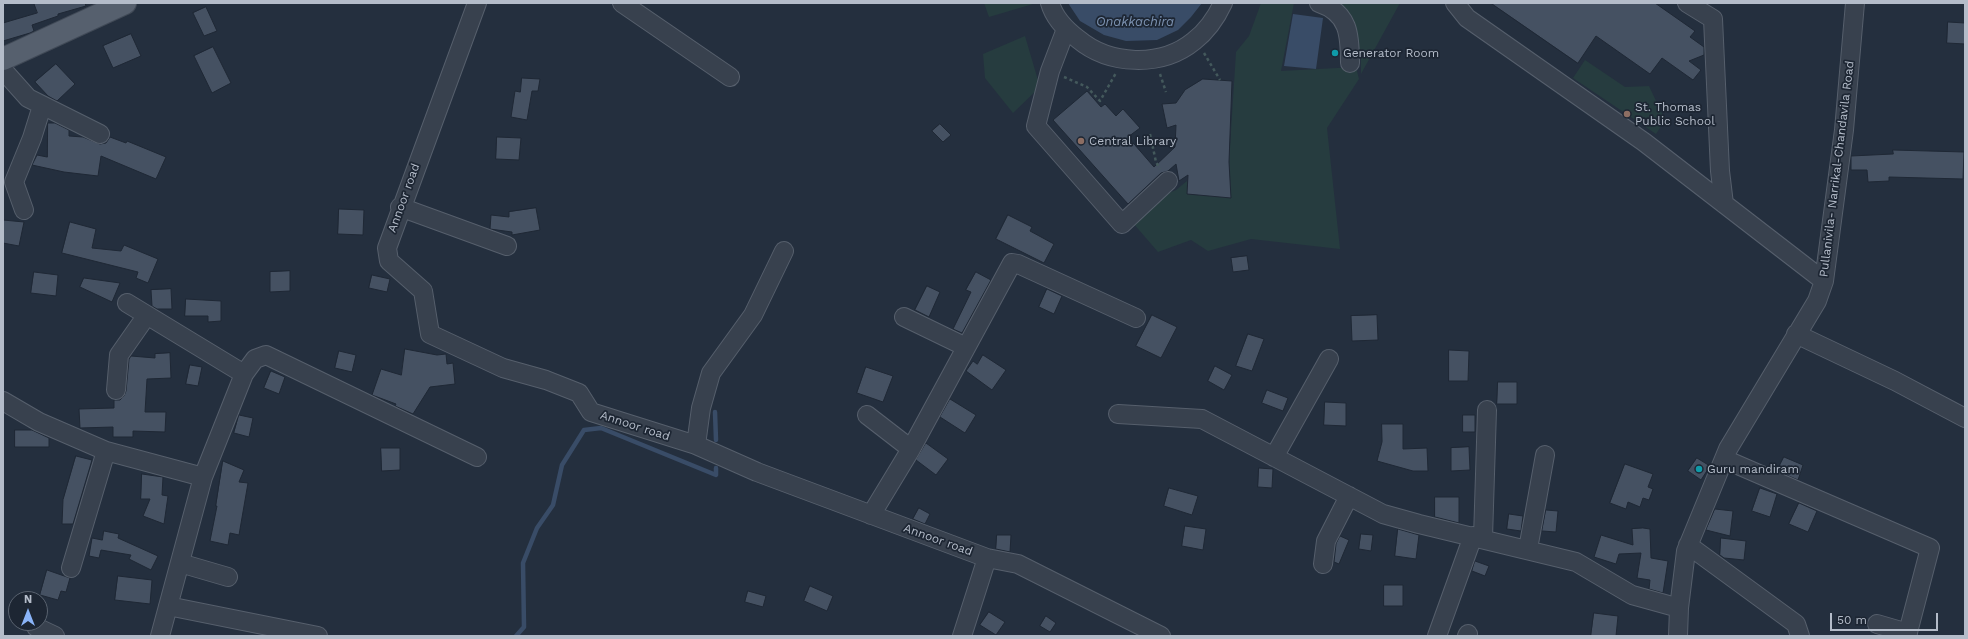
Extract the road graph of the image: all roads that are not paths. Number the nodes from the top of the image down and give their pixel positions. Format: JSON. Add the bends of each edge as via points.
{"nodes":[{"id":1,"x":125,"y":3,"type":"edge"},
{"id":2,"x":477,"y":3,"type":"edge"},
{"id":3,"x":622,"y":3,"type":"edge"},
{"id":4,"x":1050,"y":3,"type":"edge"},
{"id":5,"x":1223,"y":3,"type":"edge"},
{"id":6,"x":1319,"y":3,"type":"edge"},
{"id":7,"x":1455,"y":3,"type":"edge"},
{"id":8,"x":1687,"y":3,"type":"edge"},
{"id":9,"x":1855,"y":3,"type":"edge"},
{"id":10,"x":1066,"y":29,"type":"junction"},
{"id":11,"x":3,"y":59,"type":"edge"},
{"id":12,"x":1350,"y":63,"type":"dead end"},
{"id":13,"x":3,"y":70,"type":"edge"},
{"id":14,"x":730,"y":77,"type":"dead end"},
{"id":15,"x":42,"y":106,"type":"junction"},
{"id":16,"x":100,"y":134,"type":"dead end"},
{"id":17,"x":1168,"y":182,"type":"road end"},
{"id":18,"x":1724,"y":204,"type":"junction"},
{"id":19,"x":400,"y":207,"type":"junction"},
{"id":20,"x":24,"y":210,"type":"dead end"},
{"id":21,"x":507,"y":246,"type":"dead end"},
{"id":22,"x":784,"y":251,"type":"dead end"},
{"id":23,"x":1824,"y":281,"type":"junction"},
{"id":24,"x":127,"y":303,"type":"dead end"},
{"id":25,"x":147,"y":315,"type":"junction"},
{"id":26,"x":904,"y":317,"type":"dead end"},
{"id":27,"x":1136,"y":318,"type":"dead end"},
{"id":28,"x":1796,"y":334,"type":"junction"},
{"id":29,"x":966,"y":347,"type":"junction"},
{"id":30,"x":1329,"y":359,"type":"dead end"},
{"id":31,"x":244,"y":374,"type":"junction"},
{"id":32,"x":116,"y":390,"type":"dead end"},
{"id":33,"x":3,"y":401,"type":"edge"},
{"id":34,"x":1487,"y":410,"type":"dead end"},
{"id":35,"x":1118,"y":414,"type":"dead end"},
{"id":36,"x":868,"y":415,"type":"dead end"},
{"id":37,"x":1965,"y":418,"type":"edge"},
{"id":38,"x":696,"y":445,"type":"junction"},
{"id":39,"x":911,"y":449,"type":"junction"},
{"id":40,"x":106,"y":451,"type":"junction"},
{"id":41,"x":1545,"y":455,"type":"dead end"},
{"id":42,"x":477,"y":457,"type":"dead end"},
{"id":43,"x":1274,"y":457,"type":"junction"},
{"id":44,"x":1724,"y":458,"type":"junction"},
{"id":45,"x":203,"y":478,"type":"junction"},
{"id":46,"x":1349,"y":496,"type":"junction"},
{"id":47,"x":871,"y":515,"type":"junction"},
{"id":48,"x":1478,"y":537,"type":"junction"},
{"id":49,"x":1688,"y":545,"type":"junction"},
{"id":50,"x":1528,"y":549,"type":"junction"},
{"id":51,"x":987,"y":558,"type":"junction"},
{"id":52,"x":180,"y":563,"type":"junction"},
{"id":53,"x":1323,"y":564,"type":"dead end"},
{"id":54,"x":71,"y":568,"type":"dead end"},
{"id":55,"x":228,"y":577,"type":"dead end"},
{"id":56,"x":168,"y":606,"type":"junction"},
{"id":57,"x":1679,"y":608,"type":"junction"},
{"id":58,"x":1877,"y":624,"type":"dead end"},
{"id":59,"x":44,"y":631,"type":"edge"},
{"id":60,"x":1908,"y":634,"type":"edge"},
{"id":61,"x":964,"y":635,"type":"edge"},
{"id":62,"x":55,"y":636,"type":"edge"},
{"id":63,"x":160,"y":636,"type":"edge"},
{"id":64,"x":318,"y":636,"type":"edge"},
{"id":65,"x":1161,"y":636,"type":"edge"},
{"id":66,"x":1437,"y":636,"type":"edge"},
{"id":67,"x":1678,"y":636,"type":"edge"},
{"id":68,"x":1800,"y":636,"type":"edge"}],
"edges":[{"from":1,"to":11,"type":"main road"},
{"from":2,"to":19,"type":"street","name":"Annoor road"},
{"from":3,"to":14,"type":"street"},
{"from":4,"to":10,"type":"street"},
{"from":5,"to":10,"type":"street","via":[[1213,22],[1197,39],[1168,55],[1141,60],[1113,58],[1087,47]]},
{"from":6,"to":12,"type":"street","via":[[1331,8],[1343,19],[1350,41]]},
{"from":7,"to":18,"type":"street","via":[[1467,18],[1644,142]]},
{"from":8,"to":18,"type":"street","via":[[1713,19],[1720,171]]},
{"from":9,"to":23,"type":"street","name":"Pullanivila- Narrikal-Chandavila Road","via":[[1844,130]]},
{"from":10,"to":17,"type":"street","via":[[1050,71],[1036,126],[1122,224]]},
{"from":13,"to":15,"type":"street","via":[[28,98]]},
{"from":15,"to":16,"type":"street"},
{"from":15,"to":20,"type":"street","via":[[14,182]]},
{"from":18,"to":23,"type":"street"},
{"from":19,"to":21,"type":"street"},
{"from":19,"to":38,"type":"street","name":"Annoor road","via":[[387,248],[389,261],[423,291],[430,334],[503,368],[546,380],[579,393],[591,412]]},
{"from":22,"to":38,"type":"street","via":[[752,316],[711,373],[701,408]]},
{"from":23,"to":28,"type":"street","name":"Pullanivila- Narrikal-Chandavila Road","via":[[1817,301]]},
{"from":24,"to":25,"type":"street"},
{"from":25,"to":31,"type":"street"},
{"from":25,"to":32,"type":"street","via":[[118,354]]},
{"from":26,"to":29,"type":"street"},
{"from":27,"to":29,"type":"street","via":[[1012,263]]},
{"from":28,"to":37,"type":"street"},
{"from":28,"to":44,"type":"street","name":"Pullanivila- Narrikal-Chandavila Road"},
{"from":29,"to":39,"type":"street"},
{"from":30,"to":43,"type":"street"},
{"from":31,"to":42,"type":"street","via":[[255,359],[266,355]]},
{"from":31,"to":45,"type":"street"},
{"from":33,"to":40,"type":"street","via":[[39,422]]},
{"from":34,"to":48,"type":"street"},
{"from":35,"to":43,"type":"street","via":[[1202,420]]},
{"from":36,"to":39,"type":"street"},
{"from":38,"to":47,"type":"street","name":"Annoor road","via":[[757,472]]},
{"from":39,"to":47,"type":"street"},
{"from":40,"to":45,"type":"street"},
{"from":40,"to":54,"type":"street"},
{"from":41,"to":50,"type":"street"},
{"from":43,"to":46,"type":"street"},
{"from":44,"to":49,"type":"street","name":"Pullanivila- Narrikal-Chandavila Road"},
{"from":44,"to":60,"type":"street","via":[[1930,548]]},
{"from":45,"to":52,"type":"street"},
{"from":46,"to":48,"type":"street","via":[[1383,514]]},
{"from":46,"to":53,"type":"street","via":[[1326,541]]},
{"from":47,"to":51,"type":"street","name":"Annoor road"},
{"from":48,"to":50,"type":"street"},
{"from":48,"to":66,"type":"street"},
{"from":49,"to":57,"type":"street","name":"Pullanivila- Narrikal-Chandavila Road"},
{"from":49,"to":68,"type":"street","via":[[1796,624]]},
{"from":50,"to":57,"type":"street","via":[[1576,562],[1632,595]]},
{"from":51,"to":61,"type":"street"},
{"from":51,"to":65,"type":"street","name":"Annoor road","via":[[1018,564]]},
{"from":52,"to":55,"type":"street"},
{"from":52,"to":56,"type":"street"},
{"from":56,"to":63,"type":"street"},
{"from":56,"to":64,"type":"street"},
{"from":57,"to":67,"type":"street","name":"Pullanivila- Narrikal-Chandavila Road"},
{"from":58,"to":60,"type":"street"},
{"from":59,"to":62,"type":"street"}]}
